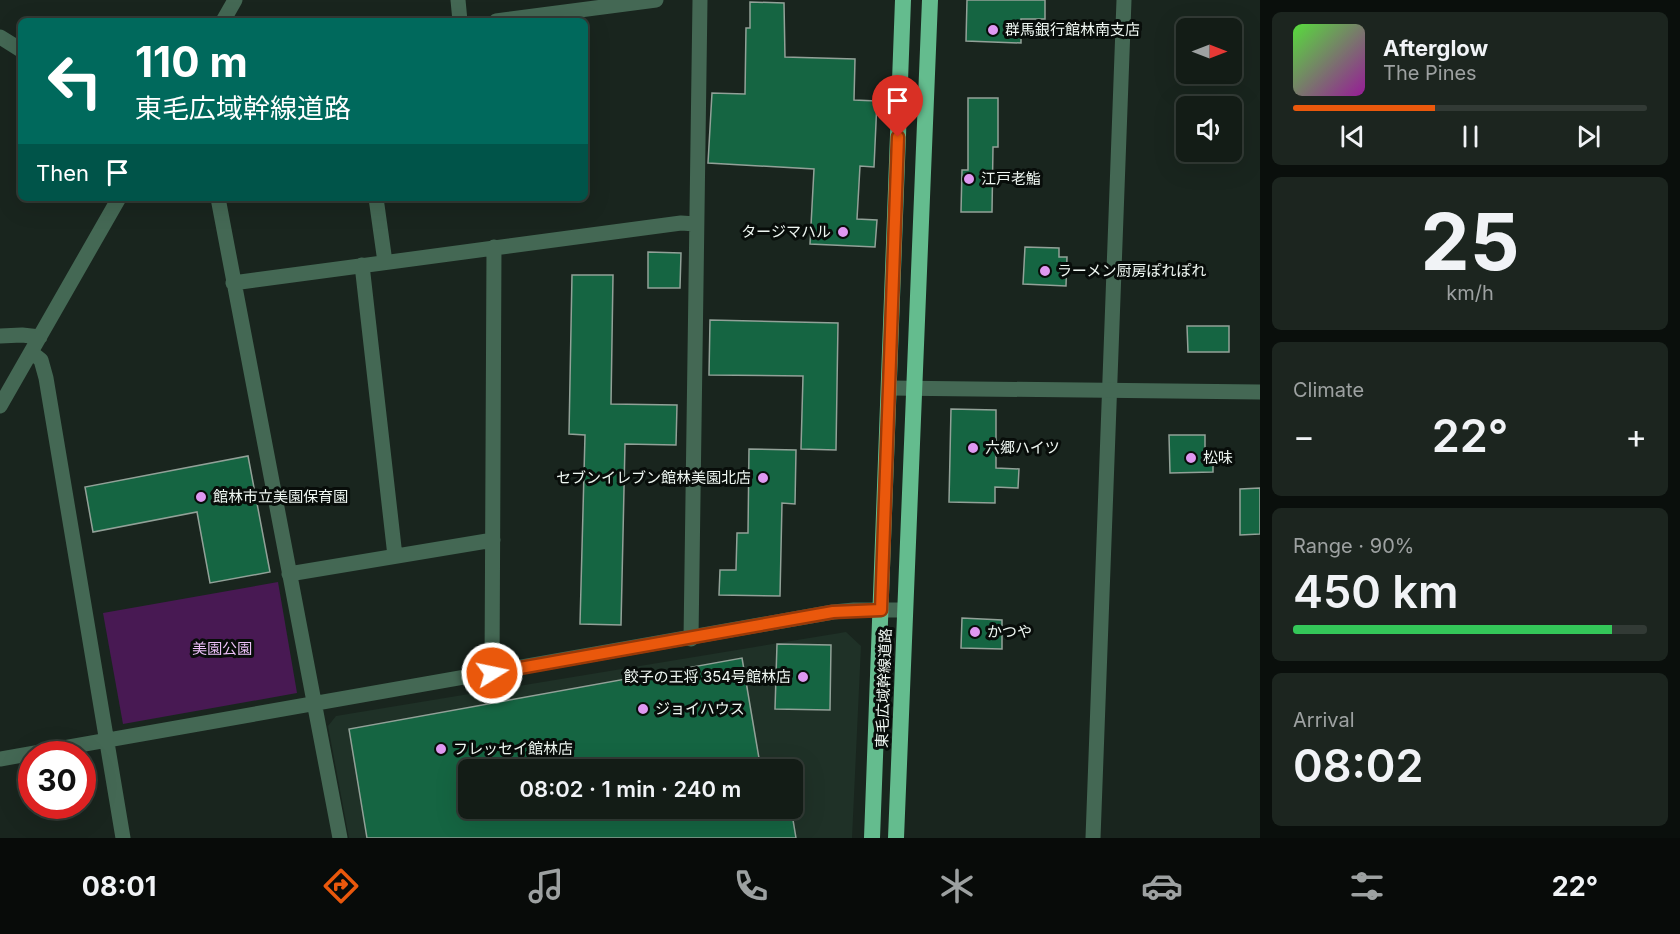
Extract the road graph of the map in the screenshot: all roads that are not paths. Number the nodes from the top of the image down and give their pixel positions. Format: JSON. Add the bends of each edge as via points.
{"nodes":[{"id":1,"x":235,"y":0,"type":"edge"},
{"id":2,"x":458,"y":0,"type":"edge"},
{"id":3,"x":656,"y":0,"type":"edge"},
{"id":4,"x":700,"y":0,"type":"edge"},
{"id":5,"x":903,"y":0,"type":"edge"},
{"id":6,"x":930,"y":0,"type":"edge"},
{"id":7,"x":1124,"y":0,"type":"edge"},
{"id":8,"x":622,"y":2,"type":"edge"},
{"id":9,"x":225,"y":18,"type":"edge"},
{"id":10,"x":460,"y":18,"type":"edge"},
{"id":11,"x":516,"y":18,"type":"edge"},
{"id":12,"x":0,"y":37,"type":"edge"},
{"id":13,"x":18,"y":48,"type":"edge"},
{"id":14,"x":118,"y":201,"type":"edge"},
{"id":15,"x":219,"y":201,"type":"edge"},
{"id":16,"x":376,"y":201,"type":"edge"},
{"id":17,"x":696,"y":224,"type":"junction"},
{"id":18,"x":494,"y":247,"type":"junction"},
{"id":19,"x":385,"y":262,"type":"junction"},
{"id":20,"x":362,"y":265,"type":"junction"},
{"id":21,"x":233,"y":283,"type":"junction"},
{"id":22,"x":0,"y":336,"type":"edge"},
{"id":23,"x":40,"y":338,"type":"junction"},
{"id":24,"x":31,"y":352,"type":"junction"},
{"id":25,"x":913,"y":387,"type":"junction"},
{"id":26,"x":889,"y":388,"type":"junction"},
{"id":27,"x":1111,"y":389,"type":"junction"},
{"id":28,"x":1260,"y":392,"type":"edge"},
{"id":29,"x":0,"y":406,"type":"edge"},
{"id":30,"x":493,"y":540,"type":"junction"},
{"id":31,"x":395,"y":556,"type":"junction"},
{"id":32,"x":290,"y":574,"type":"junction"},
{"id":33,"x":881,"y":610,"type":"junction"},
{"id":34,"x":904,"y":610,"type":"junction"},
{"id":35,"x":691,"y":639,"type":"junction"},
{"id":36,"x":492,"y":673,"type":"junction"},
{"id":37,"x":315,"y":705,"type":"junction"},
{"id":38,"x":108,"y":742,"type":"junction"},
{"id":39,"x":0,"y":759,"type":"edge"},
{"id":40,"x":123,"y":838,"type":"edge"},
{"id":41,"x":340,"y":838,"type":"edge"},
{"id":42,"x":872,"y":838,"type":"edge"},
{"id":43,"x":896,"y":838,"type":"edge"},
{"id":44,"x":1093,"y":838,"type":"edge"}],
"edges":[{"from":1,"to":9,"type":"street"},
{"from":2,"to":10,"type":"street"},
{"from":3,"to":8,"type":"street"},
{"from":4,"to":17,"type":"street"},
{"from":5,"to":26,"type":"highway","name":"東毛広域幹線道路"},
{"from":6,"to":25,"type":"highway","name":"東毛広域幹線道路"},
{"from":7,"to":27,"type":"street"},
{"from":8,"to":11,"type":"street"},
{"from":12,"to":13,"type":"street"},
{"from":14,"to":23,"type":"street"},
{"from":15,"to":21,"type":"street"},
{"from":16,"to":19,"type":"street"},
{"from":17,"to":18,"type":"street"},
{"from":17,"to":35,"type":"street"},
{"from":18,"to":19,"type":"street"},
{"from":18,"to":30,"type":"street"},
{"from":19,"to":20,"type":"street"},
{"from":20,"to":21,"type":"street"},
{"from":20,"to":31,"type":"street"},
{"from":21,"to":32,"type":"street"},
{"from":22,"to":23,"type":"street"},
{"from":23,"to":24,"type":"street"},
{"from":24,"to":29,"type":"street"},
{"from":24,"to":38,"type":"street","via":[[41,360],[45,378]]},
{"from":25,"to":26,"type":"street"},
{"from":25,"to":27,"type":"street"},
{"from":25,"to":34,"type":"highway","name":"東毛広域幹線道路"},
{"from":26,"to":33,"type":"highway","name":"東毛広域幹線道路"},
{"from":27,"to":28,"type":"street"},
{"from":27,"to":44,"type":"street"},
{"from":30,"to":31,"type":"street"},
{"from":30,"to":36,"type":"street"},
{"from":31,"to":32,"type":"street"},
{"from":32,"to":37,"type":"street"},
{"from":33,"to":34,"type":"street"},
{"from":33,"to":35,"type":"street","via":[[833,612]]},
{"from":33,"to":42,"type":"highway","name":"東毛広域幹線道路"},
{"from":34,"to":43,"type":"highway","name":"東毛広域幹線道路"},
{"from":35,"to":36,"type":"street"},
{"from":36,"to":37,"type":"street"},
{"from":37,"to":38,"type":"street"},
{"from":37,"to":41,"type":"street"},
{"from":38,"to":39,"type":"street"},
{"from":38,"to":40,"type":"street"}]}
